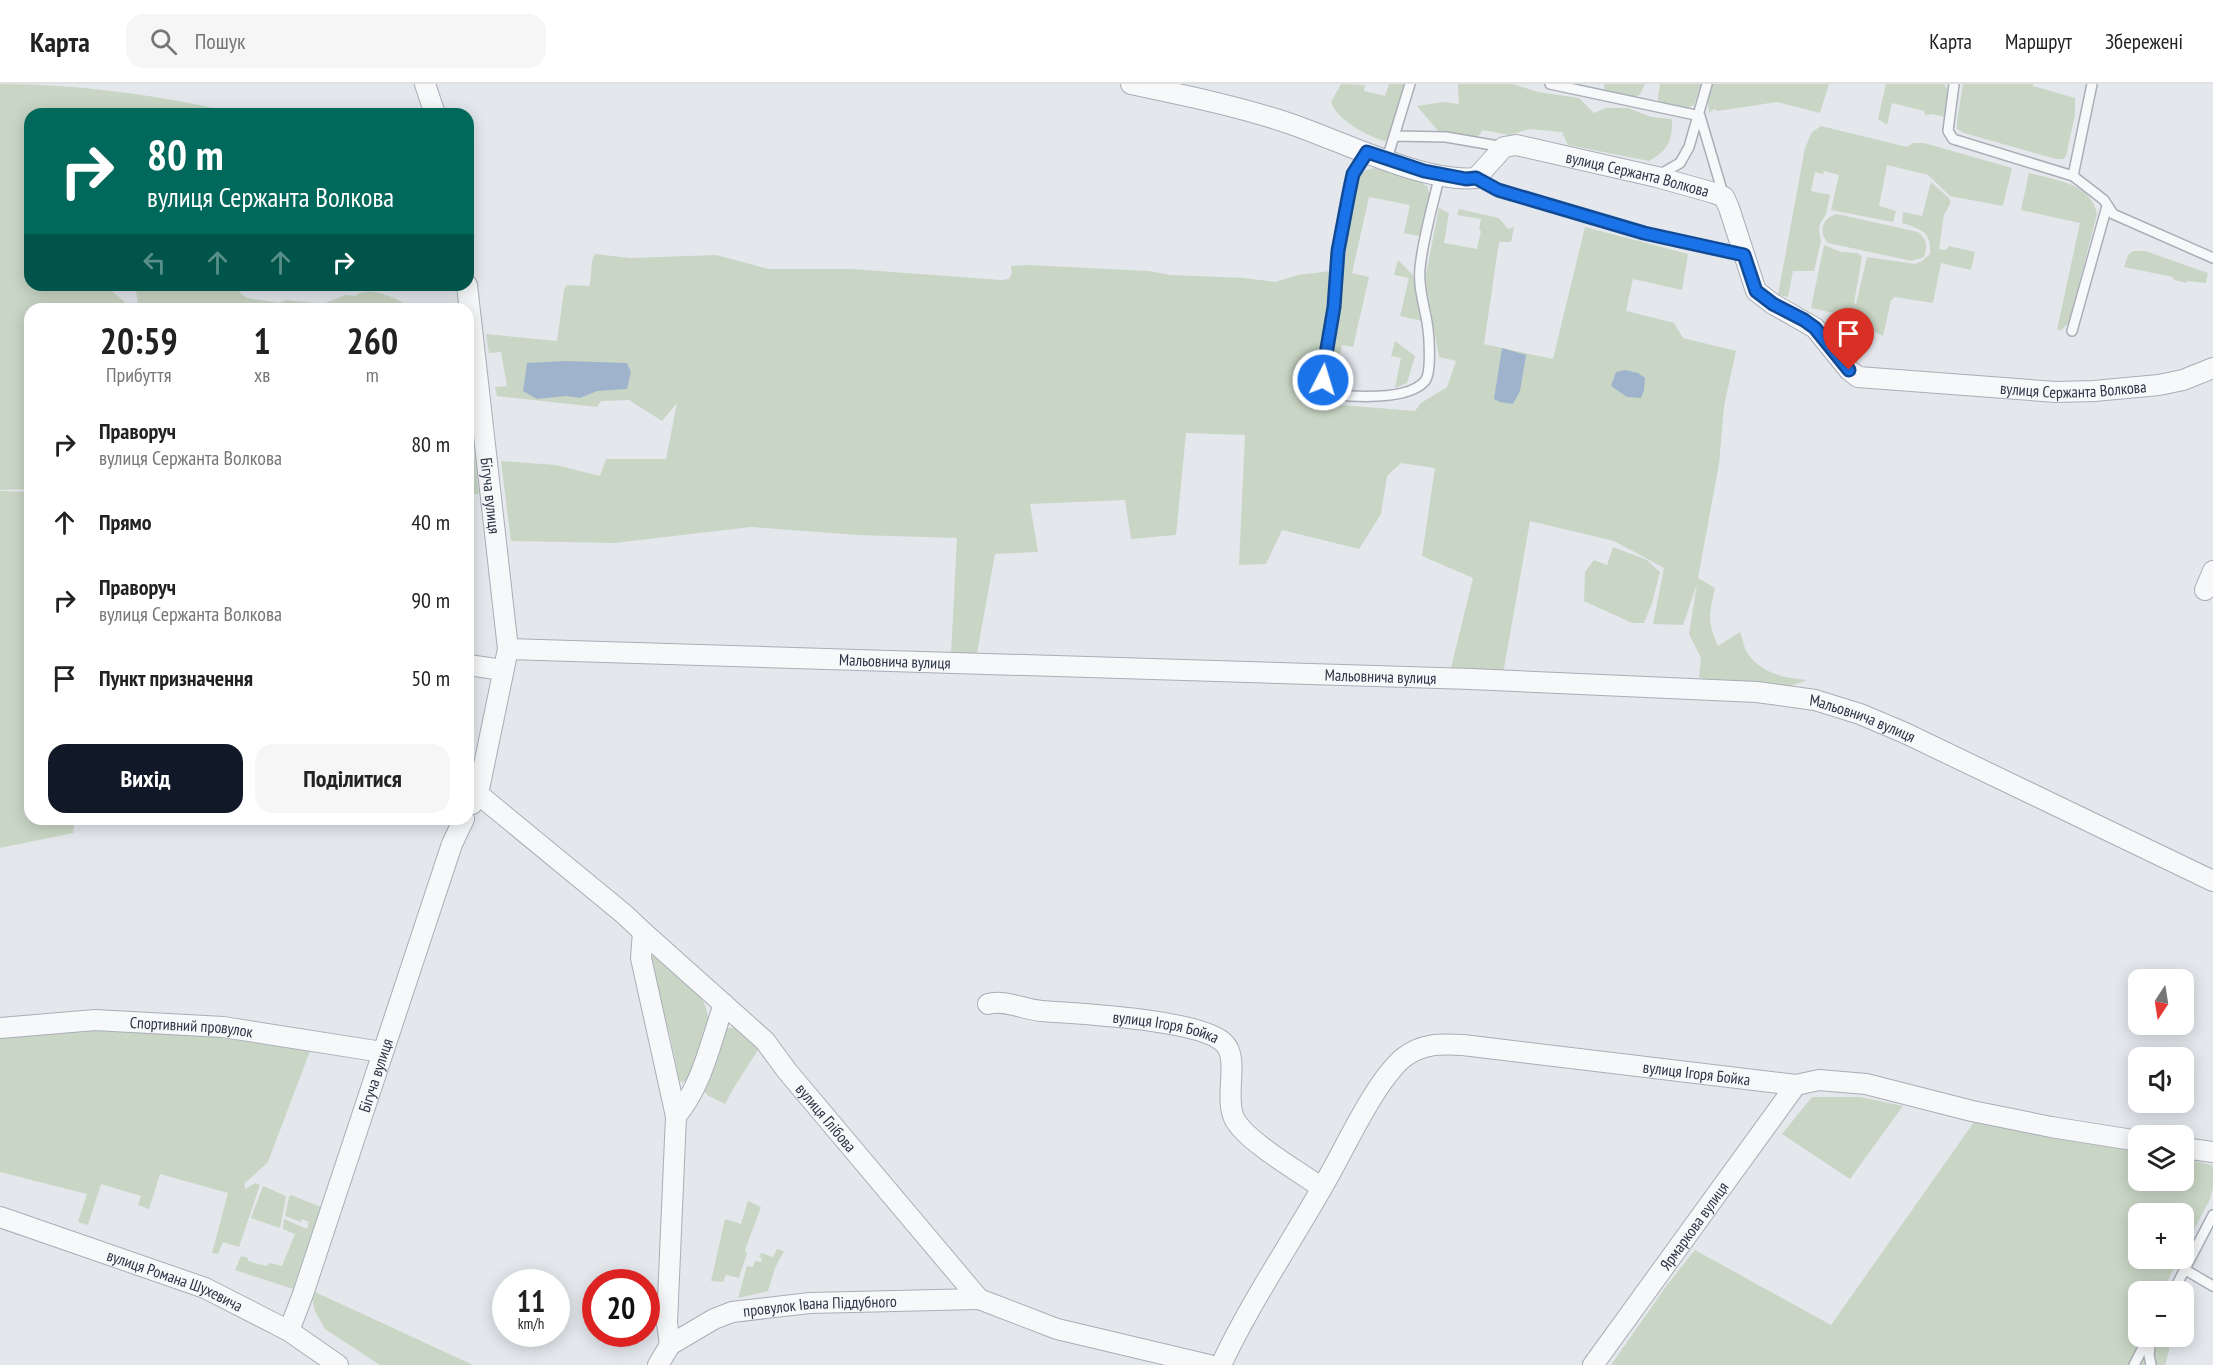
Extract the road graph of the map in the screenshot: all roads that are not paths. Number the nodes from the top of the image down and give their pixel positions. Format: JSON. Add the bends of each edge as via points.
{"nodes":[{"id":1,"x":425,"y":84,"type":"edge"},
{"id":2,"x":1133,"y":84,"type":"edge"},
{"id":3,"x":1410,"y":84,"type":"edge"},
{"id":4,"x":1550,"y":84,"type":"edge"},
{"id":5,"x":1707,"y":84,"type":"edge"},
{"id":6,"x":1954,"y":84,"type":"edge"},
{"id":7,"x":2092,"y":84,"type":"edge"},
{"id":8,"x":433,"y":108,"type":"edge"},
{"id":9,"x":1700,"y":116,"type":"junction"},
{"id":10,"x":1395,"y":136,"type":"junction"},
{"id":11,"x":1504,"y":147,"type":"junction"},
{"id":12,"x":1367,"y":152,"type":"junction"},
{"id":13,"x":1386,"y":159,"type":"junction"},
{"id":14,"x":1440,"y":174,"type":"junction"},
{"id":15,"x":2073,"y":176,"type":"junction"},
{"id":16,"x":1657,"y":177,"type":"junction"},
{"id":17,"x":1476,"y":178,"type":"junction"},
{"id":18,"x":1724,"y":197,"type":"junction"},
{"id":19,"x":2107,"y":206,"type":"junction"},
{"id":20,"x":1744,"y":255,"type":"junction"},
{"id":21,"x":2213,"y":258,"type":"edge"},
{"id":22,"x":2072,"y":331,"type":"dead end"},
{"id":23,"x":474,"y":347,"type":"edge"},
{"id":24,"x":2213,"y":368,"type":"edge"},
{"id":25,"x":2213,"y":571,"type":"edge"},
{"id":26,"x":2205,"y":590,"type":"dead end"},
{"id":27,"x":508,"y":649,"type":"junction"},
{"id":28,"x":474,"y":666,"type":"edge"},
{"id":29,"x":503,"y":670,"type":"junction"},
{"id":30,"x":477,"y":794,"type":"junction"},
{"id":31,"x":474,"y":800,"type":"edge"},
{"id":32,"x":461,"y":825,"type":"edge"},
{"id":33,"x":2213,"y":881,"type":"edge"},
{"id":34,"x":643,"y":932,"type":"junction"},
{"id":35,"x":724,"y":1004,"type":"junction"},
{"id":36,"x":988,"y":1004,"type":"dead end"},
{"id":37,"x":0,"y":1028,"type":"edge"},
{"id":38,"x":382,"y":1052,"type":"junction"},
{"id":39,"x":1796,"y":1085,"type":"junction"},
{"id":40,"x":676,"y":1116,"type":"junction"},
{"id":41,"x":2128,"y":1139,"type":"edge"},
{"id":42,"x":2194,"y":1149,"type":"edge"},
{"id":43,"x":2213,"y":1152,"type":"edge"},
{"id":44,"x":1322,"y":1188,"type":"junction"},
{"id":45,"x":2213,"y":1215,"type":"edge"},
{"id":46,"x":0,"y":1217,"type":"edge"},
{"id":47,"x":2194,"y":1250,"type":"edge"},
{"id":48,"x":2184,"y":1269,"type":"joint"},
{"id":49,"x":2178,"y":1281,"type":"edge"},
{"id":50,"x":2213,"y":1286,"type":"edge"},
{"id":51,"x":978,"y":1299,"type":"junction"},
{"id":52,"x":289,"y":1331,"type":"junction"},
{"id":53,"x":670,"y":1345,"type":"junction"},
{"id":54,"x":2144,"y":1347,"type":"edge"},
{"id":55,"x":2149,"y":1347,"type":"edge"},
{"id":56,"x":338,"y":1365,"type":"edge"},
{"id":57,"x":658,"y":1365,"type":"edge"},
{"id":58,"x":1209,"y":1365,"type":"edge"},
{"id":59,"x":1221,"y":1365,"type":"edge"},
{"id":60,"x":1593,"y":1365,"type":"edge"},
{"id":61,"x":2134,"y":1365,"type":"edge"},
{"id":62,"x":2151,"y":1365,"type":"edge"}],
"edges":[{"from":1,"to":8,"type":"street"},
{"from":2,"to":12,"type":"street","via":[[1287,122]]},
{"from":3,"to":10,"type":"lane"},
{"from":4,"to":9,"type":"lane"},
{"from":5,"to":9,"type":"lane"},
{"from":6,"to":15,"type":"lane","via":[[1950,136]]},
{"from":7,"to":15,"type":"lane"},
{"from":9,"to":16,"type":"lane","via":[[1680,163]]},
{"from":9,"to":18,"type":"lane"},
{"from":10,"to":11,"type":"lane","via":[[1446,136]]},
{"from":10,"to":13,"type":"lane"},
{"from":11,"to":16,"type":"street","name":"вулиця Сержанта Волкова","via":[[1516,145]]},
{"from":11,"to":17,"type":"street"},
{"from":12,"to":13,"type":"street"},
{"from":12,"to":14,"type":"lane","via":[[1353,174],[1338,251],[1323,372],[1328,387],[1348,396],[1399,395],[1425,381],[1428,325],[1420,269]]},
{"from":13,"to":14,"type":"street"},
{"from":14,"to":17,"type":"street"},
{"from":15,"to":19,"type":"lane"},
{"from":16,"to":18,"type":"street","name":"вулиця Сержанта Волкова"},
{"from":17,"to":20,"type":"lane","via":[[1498,190],[1644,233]]},
{"from":18,"to":20,"type":"street","name":"вулиця Сержанта Волкова"},
{"from":19,"to":21,"type":"lane","via":[[2113,214]]},
{"from":19,"to":22,"type":"lane"},
{"from":20,"to":24,"type":"street","name":"вулиця Сержанта Волкова","via":[[1756,291],[1815,328],[1858,377],[2084,392],[2159,385]]},
{"from":23,"to":27,"type":"street","name":"Бігуча вулиця"},
{"from":25,"to":26,"type":"street"},
{"from":27,"to":29,"type":"street","name":"Бігуча вулиця"},
{"from":27,"to":33,"type":"street","name":"Мальовнича вулиця","via":[[1471,679],[1757,692],[1815,700],[1860,714]]},
{"from":28,"to":29,"type":"street"},
{"from":29,"to":30,"type":"street","name":"Бігуча вулиця"},
{"from":30,"to":31,"type":"street","name":"Бігуча вулиця"},
{"from":30,"to":34,"type":"street","name":"вулиця Глібова"},
{"from":32,"to":38,"type":"street","name":"Бігуча вулиця"},
{"from":34,"to":35,"type":"street","name":"вулиця Глібова"},
{"from":34,"to":40,"type":"street","via":[[641,958]]},
{"from":35,"to":40,"type":"street","via":[[693,1089]]},
{"from":35,"to":51,"type":"street","name":"вулиця Глібова","via":[[765,1041]]},
{"from":36,"to":44,"type":"street","name":"вулиця Ігоря Бойка","via":[[1139,1020],[1213,1035],[1230,1051],[1230,1103],[1237,1124],[1247,1136]]},
{"from":37,"to":38,"type":"street","name":"Спортивний провулок","via":[[95,1020],[223,1027]]},
{"from":38,"to":52,"type":"street","name":"Бігуча вулиця"},
{"from":39,"to":41,"type":"street","name":"вулиця Ігоря Бойка","via":[[1819,1080],[1866,1084],[2017,1120]]},
{"from":39,"to":44,"type":"street","name":"вулиця Ігоря Бойка","via":[[1429,1044],[1411,1052],[1390,1072]]},
{"from":39,"to":60,"type":"street","name":"Ярмаркова вулиця"},
{"from":40,"to":53,"type":"street"},
{"from":42,"to":43,"type":"street"},
{"from":44,"to":59,"type":"street","name":"вулиця Ігоря Бойка"},
{"from":45,"to":47,"type":"lane"},
{"from":46,"to":52,"type":"street","name":"вулиця Романа Шухевича","via":[[205,1288]]},
{"from":48,"to":49,"type":"lane"},
{"from":48,"to":50,"type":"lane"},
{"from":51,"to":53,"type":"street","name":"провулок Івана Піддубного","via":[[810,1303],[744,1310],[723,1314]]},
{"from":51,"to":58,"type":"street","name":"вулиця Глібова","via":[[1065,1331]]},
{"from":52,"to":56,"type":"street","name":"вулиця Романа Шухевича"},
{"from":53,"to":57,"type":"street","name":"провулок Івана Піддубного"},
{"from":54,"to":61,"type":"lane"},
{"from":55,"to":62,"type":"lane"}]}
